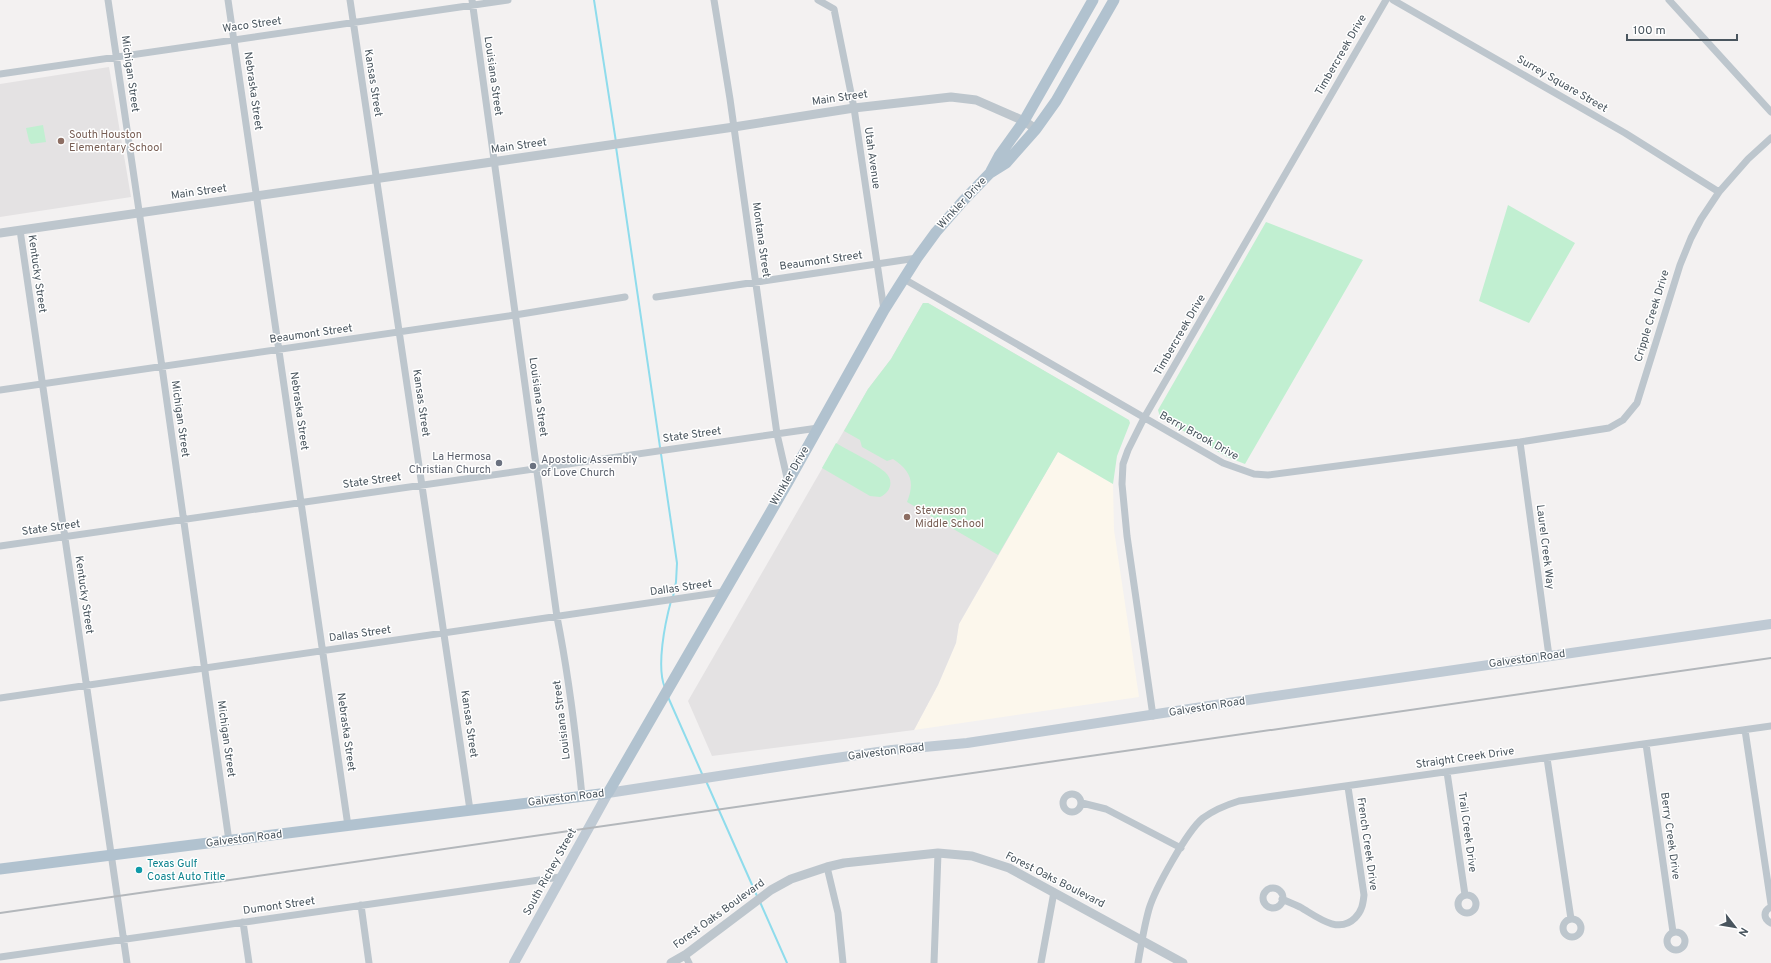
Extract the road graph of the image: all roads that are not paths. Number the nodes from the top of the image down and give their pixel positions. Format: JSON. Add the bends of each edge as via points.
{"nodes":[{"id":1,"x":108,"y":0,"type":"edge"},
{"id":2,"x":228,"y":0,"type":"edge"},
{"id":3,"x":350,"y":0,"type":"edge"},
{"id":4,"x":508,"y":0,"type":"edge"},
{"id":5,"x":714,"y":0,"type":"edge"},
{"id":6,"x":818,"y":0,"type":"edge"},
{"id":7,"x":1093,"y":0,"type":"edge"},
{"id":8,"x":1114,"y":0,"type":"edge"},
{"id":9,"x":1386,"y":0,"type":"edge"},
{"id":10,"x":1393,"y":0,"type":"edge"},
{"id":11,"x":1669,"y":0,"type":"edge"},
{"id":12,"x":472,"y":2,"type":"edge"},
{"id":13,"x":353,"y":22,"type":"junction"},
{"id":14,"x":234,"y":39,"type":"junction"},
{"id":15,"x":116,"y":57,"type":"junction"},
{"id":16,"x":0,"y":74,"type":"edge"},
{"id":17,"x":854,"y":108,"type":"junction"},
{"id":18,"x":1771,"y":112,"type":"edge"},
{"id":19,"x":1024,"y":122,"type":"junction"},
{"id":20,"x":734,"y":127,"type":"junction"},
{"id":21,"x":1036,"y":129,"type":"junction"},
{"id":22,"x":1771,"y":138,"type":"edge"},
{"id":23,"x":494,"y":162,"type":"junction"},
{"id":24,"x":990,"y":173,"type":"junction"},
{"id":25,"x":376,"y":179,"type":"junction"},
{"id":26,"x":1719,"y":192,"type":"junction"},
{"id":27,"x":257,"y":196,"type":"junction"},
{"id":28,"x":139,"y":212,"type":"junction"},
{"id":29,"x":20,"y":230,"type":"junction"},
{"id":30,"x":0,"y":233,"type":"edge"},
{"id":31,"x":917,"y":258,"type":"junction"},
{"id":32,"x":876,"y":264,"type":"junction"},
{"id":33,"x":904,"y":279,"type":"junction"},
{"id":34,"x":755,"y":281,"type":"junction"},
{"id":35,"x":625,"y":296,"type":"dead end"},
{"id":36,"x":656,"y":297,"type":"dead end"},
{"id":37,"x":884,"y":310,"type":"junction"},
{"id":38,"x":515,"y":315,"type":"junction"},
{"id":39,"x":399,"y":332,"type":"junction"},
{"id":40,"x":279,"y":350,"type":"junction"},
{"id":41,"x":162,"y":367,"type":"junction"},
{"id":42,"x":41,"y":384,"type":"junction"},
{"id":43,"x":0,"y":390,"type":"edge"},
{"id":44,"x":1144,"y":418,"type":"junction"},
{"id":45,"x":818,"y":428,"type":"junction"},
{"id":46,"x":777,"y":434,"type":"junction"},
{"id":47,"x":1520,"y":442,"type":"junction"},
{"id":48,"x":536,"y":469,"type":"junction"},
{"id":49,"x":788,"y":482,"type":"junction"},
{"id":50,"x":422,"y":485,"type":"junction"},
{"id":51,"x":301,"y":503,"type":"junction"},
{"id":52,"x":184,"y":520,"type":"junction"},
{"id":53,"x":64,"y":537,"type":"junction"},
{"id":54,"x":0,"y":546,"type":"edge"},
{"id":55,"x":723,"y":592,"type":"junction"},
{"id":56,"x":557,"y":617,"type":"junction"},
{"id":57,"x":1771,"y":624,"type":"edge"},
{"id":58,"x":444,"y":633,"type":"junction"},
{"id":59,"x":323,"y":651,"type":"junction"},
{"id":60,"x":1549,"y":656,"type":"junction"},
{"id":61,"x":204,"y":668,"type":"junction"},
{"id":62,"x":86,"y":686,"type":"junction"},
{"id":63,"x":0,"y":698,"type":"edge"},
{"id":64,"x":1153,"y":716,"type":"junction"},
{"id":65,"x":1771,"y":726,"type":"edge"},
{"id":66,"x":1744,"y":730,"type":"junction"},
{"id":67,"x":1646,"y":744,"type":"junction"},
{"id":68,"x":1547,"y":758,"type":"junction"},
{"id":69,"x":1447,"y":772,"type":"junction"},
{"id":70,"x":1348,"y":787,"type":"junction"},
{"id":71,"x":608,"y":793,"type":"junction"},
{"id":72,"x":582,"y":796,"type":"junction"},
{"id":73,"x":1082,"y":804,"type":"dead end"},
{"id":74,"x":470,"y":810,"type":"junction"},
{"id":75,"x":348,"y":826,"type":"junction"},
{"id":76,"x":229,"y":841,"type":"junction"},
{"id":77,"x":1181,"y":848,"type":"junction"},
{"id":78,"x":938,"y":853,"type":"junction"},
{"id":79,"x":111,"y":856,"type":"junction"},
{"id":80,"x":827,"y":867,"type":"junction"},
{"id":81,"x":0,"y":870,"type":"edge"},
{"id":82,"x":560,"y":877,"type":"junction"},
{"id":83,"x":1054,"y":892,"type":"junction"},
{"id":84,"x":1465,"y":895,"type":"dead end"},
{"id":85,"x":1282,"y":900,"type":"dead end"},
{"id":86,"x":361,"y":906,"type":"junction"},
{"id":87,"x":1771,"y":906,"type":"edge"},
{"id":88,"x":1571,"y":919,"type":"dead end"},
{"id":89,"x":243,"y":922,"type":"junction"},
{"id":90,"x":1771,"y":923,"type":"edge"},
{"id":91,"x":1673,"y":932,"type":"dead end"},
{"id":92,"x":123,"y":939,"type":"junction"},
{"id":93,"x":1142,"y":940,"type":"junction"},
{"id":94,"x":2,"y":959,"type":"edge"},
{"id":95,"x":687,"y":959,"type":"edge"},
{"id":96,"x":127,"y":963,"type":"edge"},
{"id":97,"x":248,"y":963,"type":"edge"},
{"id":98,"x":369,"y":963,"type":"edge"},
{"id":99,"x":514,"y":963,"type":"edge"},
{"id":100,"x":672,"y":963,"type":"edge"},
{"id":101,"x":843,"y":963,"type":"edge"},
{"id":102,"x":934,"y":963,"type":"edge"},
{"id":103,"x":1040,"y":963,"type":"edge"},
{"id":104,"x":1138,"y":963,"type":"edge"},
{"id":105,"x":1183,"y":963,"type":"edge"}],
"edges":[{"from":1,"to":15,"type":"street","name":"Michigan Street"},
{"from":2,"to":14,"type":"street","name":"Nebraska Street"},
{"from":3,"to":13,"type":"street","name":"Kansas Street"},
{"from":4,"to":12,"type":"street","name":"Waco Street"},
{"from":5,"to":20,"type":"street","name":"Montana Street"},
{"from":6,"to":17,"type":"street","name":"Utah Avenue","via":[[834,9]]},
{"from":7,"to":19,"type":"main road","name":"Winkler Drive"},
{"from":8,"to":21,"type":"main road","name":"Winkler Drive","via":[[1056,101]]},
{"from":9,"to":44,"type":"street","name":"Timbercreek Drive"},
{"from":10,"to":26,"type":"street","name":"Surrey Square Street","via":[[1625,133]]},
{"from":11,"to":18,"type":"street"},
{"from":12,"to":13,"type":"street","name":"Waco Street"},
{"from":12,"to":23,"type":"street","name":"Louisiana Street"},
{"from":13,"to":14,"type":"street","name":"Waco Street"},
{"from":13,"to":25,"type":"street","name":"Kansas Street"},
{"from":14,"to":15,"type":"street","name":"Waco Street"},
{"from":14,"to":27,"type":"street","name":"Nebraska Street"},
{"from":15,"to":16,"type":"street","name":"Waco Street"},
{"from":15,"to":28,"type":"street","name":"Michigan Street"},
{"from":17,"to":19,"type":"street","name":"Main Street","via":[[952,97],[965,98],[976,100]]},
{"from":17,"to":20,"type":"street","name":"Main Street"},
{"from":17,"to":32,"type":"street","name":"Utah Avenue"},
{"from":19,"to":21,"type":"street","name":"Main Street"},
{"from":19,"to":24,"type":"main road","name":"Winkler Drive"},
{"from":20,"to":23,"type":"street","name":"Main Street"},
{"from":20,"to":34,"type":"street","name":"Montana Street"},
{"from":21,"to":24,"type":"main road","name":"Winkler Drive","via":[[1006,163]]},
{"from":22,"to":26,"type":"street","name":"Cripple Creek Drive","via":[[1748,159]]},
{"from":23,"to":25,"type":"street","name":"Main Street"},
{"from":23,"to":38,"type":"street","name":"Louisiana Street"},
{"from":24,"to":31,"type":"main road","name":"Winkler Drive","via":[[936,232]]},
{"from":25,"to":27,"type":"street","name":"Main Street"},
{"from":25,"to":39,"type":"street","name":"Kansas Street"},
{"from":26,"to":47,"type":"street","name":"Cripple Creek Drive","via":[[1697,225],[1680,265],[1637,403],[1623,420],[1608,428]]},
{"from":27,"to":28,"type":"street","name":"Main Street"},
{"from":27,"to":40,"type":"street","name":"Nebraska Street"},
{"from":28,"to":29,"type":"street","name":"Main Street"},
{"from":28,"to":41,"type":"street","name":"Michigan Street"},
{"from":29,"to":30,"type":"street","name":"Main Street"},
{"from":29,"to":42,"type":"street","name":"Kentucky Street"},
{"from":31,"to":32,"type":"street","name":"Beaumont Street"},
{"from":31,"to":33,"type":"main road","name":"Winkler Drive"},
{"from":32,"to":34,"type":"street","name":"Beaumont Street"},
{"from":32,"to":37,"type":"street","name":"Utah Avenue"},
{"from":33,"to":37,"type":"main road","name":"Winkler Drive"},
{"from":33,"to":44,"type":"street","name":"Berry Brook Drive"},
{"from":34,"to":36,"type":"street","name":"Beaumont Street"},
{"from":34,"to":46,"type":"street","name":"Montana Street"},
{"from":35,"to":38,"type":"street","name":"Beaumont Street"},
{"from":37,"to":45,"type":"main road","name":"Winkler Drive"},
{"from":38,"to":39,"type":"street","name":"Beaumont Street"},
{"from":38,"to":48,"type":"street","name":"Louisiana Street"},
{"from":39,"to":40,"type":"street","name":"Beaumont Street"},
{"from":39,"to":50,"type":"street","name":"Kansas Street"},
{"from":40,"to":41,"type":"street","name":"Beaumont Street"},
{"from":40,"to":51,"type":"street","name":"Nebraska Street"},
{"from":41,"to":42,"type":"street","name":"Beaumont Street"},
{"from":41,"to":52,"type":"street","name":"Michigan Street"},
{"from":42,"to":43,"type":"street","name":"Beaumont Street"},
{"from":42,"to":53,"type":"street","name":"Kentucky Street"},
{"from":44,"to":47,"type":"street","name":"Berry Brook Drive","via":[[1224,464],[1254,474],[1268,475]]},
{"from":44,"to":64,"type":"street","name":"Timbercreek Drive","via":[[1123,464],[1122,484]]},
{"from":45,"to":46,"type":"street","name":"State Street"},
{"from":45,"to":49,"type":"main road","name":"Winkler Drive"},
{"from":46,"to":48,"type":"street","name":"State Street"},
{"from":46,"to":49,"type":"street","name":"Montana Street"},
{"from":47,"to":60,"type":"street","name":"Laurel Creek Way"},
{"from":48,"to":50,"type":"street","name":"State Street"},
{"from":48,"to":56,"type":"street","name":"Louisiana Street"},
{"from":49,"to":55,"type":"main road","name":"Winkler Drive"},
{"from":50,"to":51,"type":"street","name":"State Street"},
{"from":50,"to":58,"type":"street","name":"Kansas Street"},
{"from":51,"to":52,"type":"street","name":"State Street"},
{"from":51,"to":59,"type":"street","name":"Nebraska Street"},
{"from":52,"to":53,"type":"street","name":"State Street"},
{"from":52,"to":61,"type":"street","name":"Michigan Street"},
{"from":53,"to":54,"type":"street","name":"State Street"},
{"from":53,"to":62,"type":"street","name":"Kentucky Street"},
{"from":55,"to":56,"type":"street","name":"Dallas Street"},
{"from":55,"to":71,"type":"main road","name":"Winkler Drive"},
{"from":56,"to":58,"type":"street","name":"Dallas Street"},
{"from":56,"to":72,"type":"street","name":"Louisiana Street","via":[[572,702]]},
{"from":57,"to":60,"type":"main road","name":"Galveston Road"},
{"from":58,"to":59,"type":"street","name":"Dallas Street"},
{"from":58,"to":74,"type":"street","name":"Kansas Street"},
{"from":59,"to":61,"type":"street","name":"Dallas Street"},
{"from":59,"to":75,"type":"street","name":"Nebraska Street"},
{"from":60,"to":64,"type":"main road","name":"Galveston Road"},
{"from":61,"to":62,"type":"street","name":"Dallas Street"},
{"from":61,"to":76,"type":"street","name":"Michigan Street"},
{"from":62,"to":63,"type":"street","name":"Dallas Street"},
{"from":62,"to":79,"type":"street","name":"Kentucky Street"},
{"from":64,"to":71,"type":"main road","name":"Galveston Road","via":[[967,743],[838,758]]},
{"from":65,"to":66,"type":"street","name":"Straight Creek Drive"},
{"from":66,"to":67,"type":"street","name":"Straight Creek Drive"},
{"from":66,"to":87,"type":"street"},
{"from":67,"to":68,"type":"street","name":"Straight Creek Drive"},
{"from":67,"to":91,"type":"street","name":"Berry Creek Drive"},
{"from":68,"to":69,"type":"street","name":"Straight Creek Drive"},
{"from":68,"to":88,"type":"street"},
{"from":69,"to":70,"type":"street","name":"Straight Creek Drive"},
{"from":69,"to":84,"type":"street","name":"Trail Creek Drive"},
{"from":70,"to":77,"type":"street","name":"Straight Creek Drive","via":[[1239,801],[1227,805],[1194,827]]},
{"from":70,"to":85,"type":"street","name":"French Creek Drive","via":[[1364,895],[1360,912],[1351,922],[1338,925]]},
{"from":71,"to":72,"type":"main road","name":"Galveston Road"},
{"from":71,"to":82,"type":"main road","name":"South Richey Street"},
{"from":72,"to":74,"type":"main road","name":"Galveston Road"},
{"from":73,"to":77,"type":"street","via":[[1106,809]]},
{"from":74,"to":75,"type":"main road","name":"Galveston Road"},
{"from":75,"to":76,"type":"main road","name":"Galveston Road"},
{"from":76,"to":79,"type":"main road","name":"Galveston Road"},
{"from":77,"to":93,"type":"street","name":"Straight Creek Drive","via":[[1149,908]]},
{"from":78,"to":80,"type":"street","name":"Forest Oaks Boulevard"},
{"from":78,"to":83,"type":"street","name":"Forest Oaks Boulevard","via":[[972,856],[989,861],[1009,868]]},
{"from":78,"to":102,"type":"street"},
{"from":79,"to":81,"type":"main road","name":"Galveston Road"},
{"from":79,"to":92,"type":"street","name":"Kentucky Street"},
{"from":80,"to":95,"type":"street","name":"Forest Oaks Boulevard","via":[[791,879],[771,890]]},
{"from":80,"to":101,"type":"street","via":[[838,912]]},
{"from":82,"to":86,"type":"street","name":"Dumont Street"},
{"from":82,"to":99,"type":"main road","name":"South Richey Street"},
{"from":83,"to":93,"type":"street","name":"Forest Oaks Boulevard"},
{"from":83,"to":103,"type":"street"},
{"from":86,"to":89,"type":"street","name":"Dumont Street"},
{"from":86,"to":98,"type":"street"},
{"from":87,"to":90,"type":"street","via":[[1765,915]]},
{"from":89,"to":92,"type":"street","name":"Dumont Street"},
{"from":89,"to":97,"type":"street"},
{"from":92,"to":94,"type":"street","name":"Dumont Street"},
{"from":92,"to":96,"type":"street","name":"Kentucky Street"},
{"from":93,"to":104,"type":"street","name":"Straight Creek Drive"},
{"from":93,"to":105,"type":"street","name":"Forest Oaks Boulevard"},
{"from":95,"to":100,"type":"street","name":"Forest Oaks Boulevard"}]}
